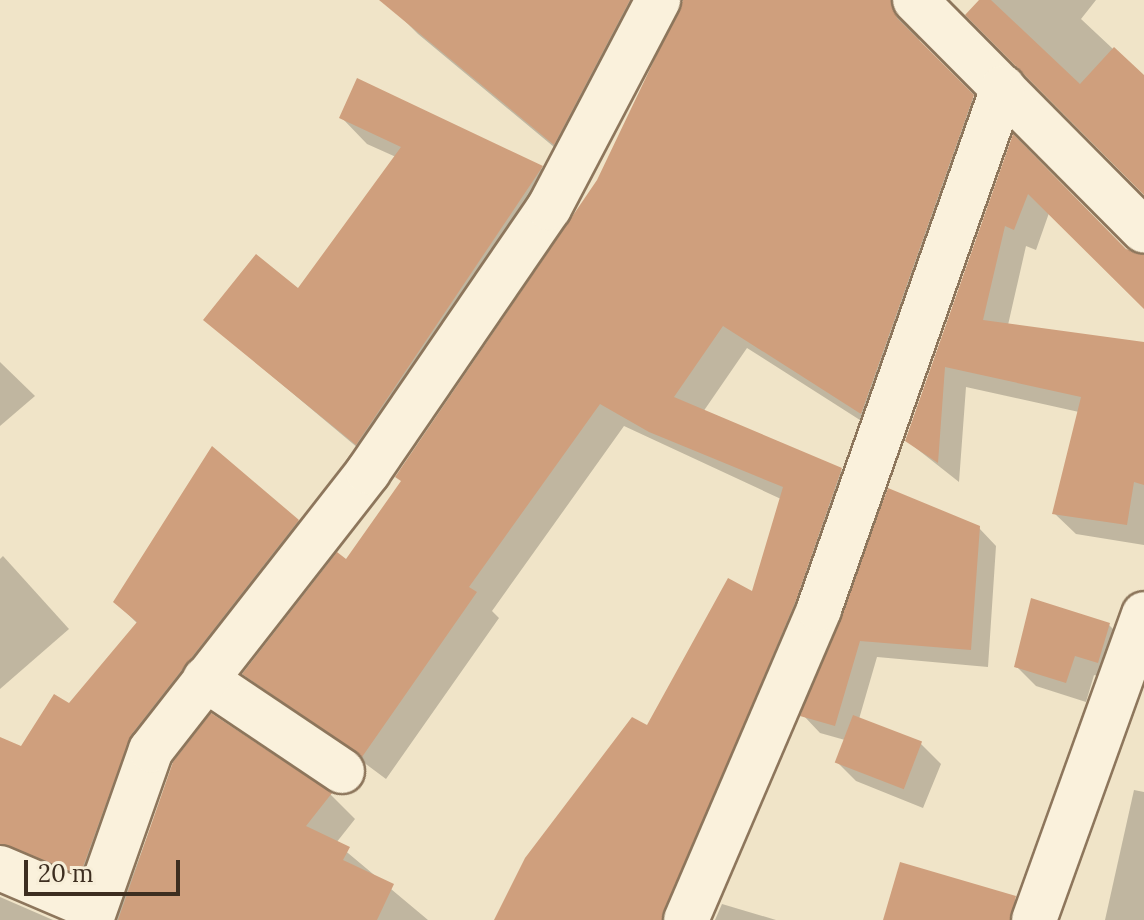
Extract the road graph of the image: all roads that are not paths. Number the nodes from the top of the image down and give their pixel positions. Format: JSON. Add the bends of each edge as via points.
{"nodes":[{"id":1,"x":658,"y":0,"type":"edge"},
{"id":2,"x":915,"y":0,"type":"edge"},
{"id":3,"x":1003,"y":88,"type":"junction"},
{"id":4,"x":1144,"y":231,"type":"edge"},
{"id":5,"x":1144,"y":614,"type":"edge"},
{"id":6,"x":205,"y":679,"type":"junction"},
{"id":7,"x":342,"y":771,"type":"dead end"},
{"id":8,"x":0,"y":868,"type":"edge"},
{"id":9,"x":93,"y":914,"type":"edge"},
{"id":10,"x":686,"y":920,"type":"edge"},
{"id":11,"x":1034,"y":920,"type":"edge"}],
"edges":[{"from":1,"to":6,"type":"street","via":[[549,208],[368,472]]},
{"from":2,"to":3,"type":"street"},
{"from":3,"to":4,"type":"street"},
{"from":3,"to":10,"type":"street","via":[[819,609]]},
{"from":5,"to":11,"type":"street"},
{"from":6,"to":7,"type":"street"},
{"from":6,"to":9,"type":"street","via":[[151,750]]},
{"from":8,"to":9,"type":"street"}]}
